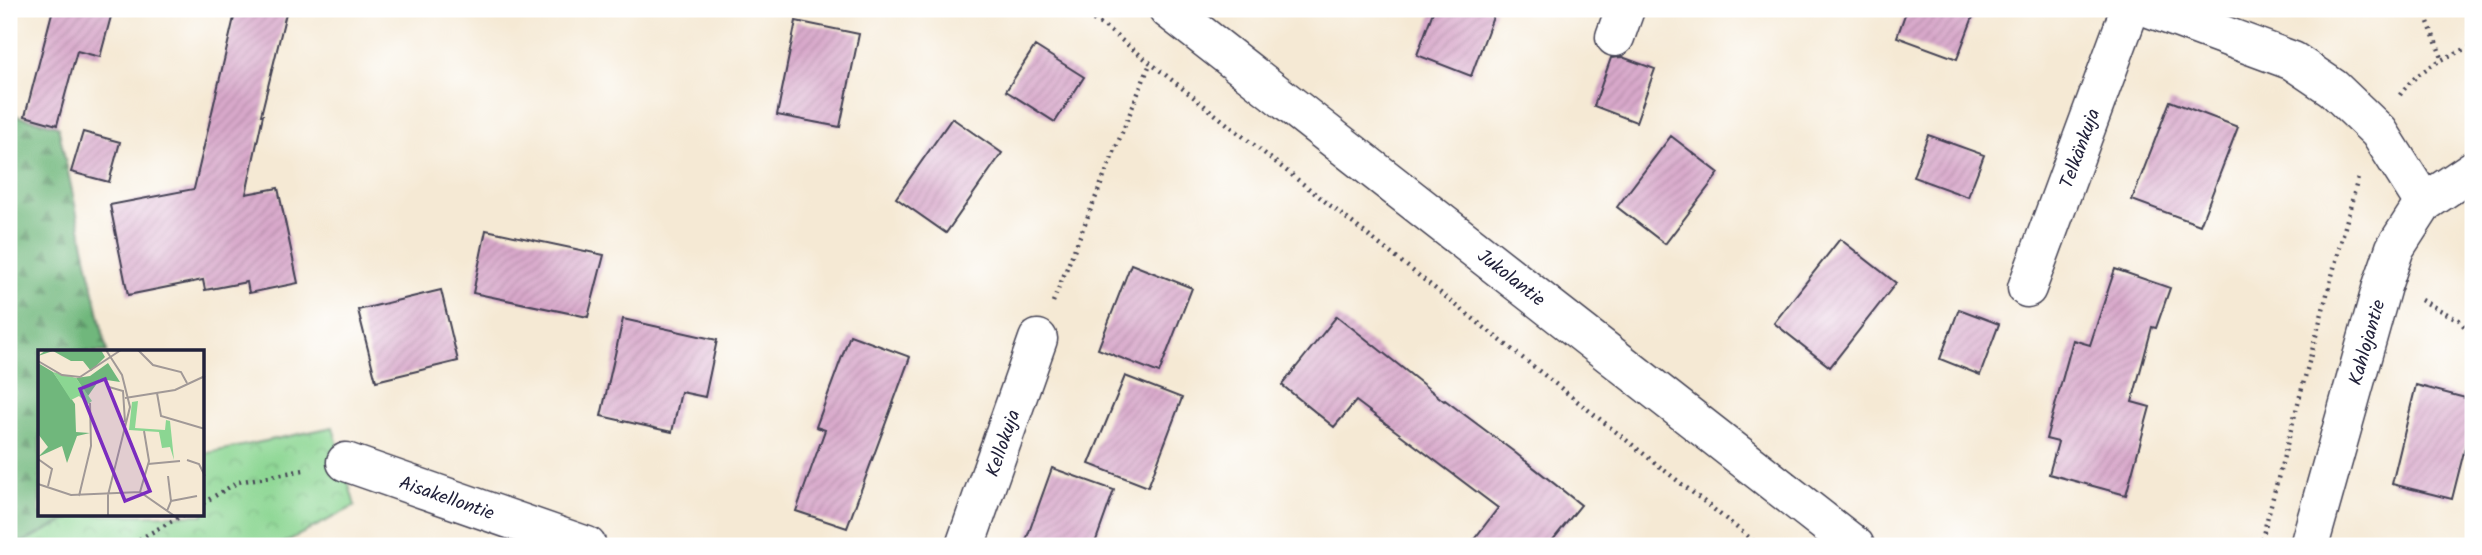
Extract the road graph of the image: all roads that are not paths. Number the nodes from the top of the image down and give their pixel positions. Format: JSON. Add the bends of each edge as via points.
{"nodes":[{"id":1,"x":1168,"y":9,"type":"edge"},
{"id":2,"x":2130,"y":9,"type":"edge"},
{"id":3,"x":2152,"y":9,"type":"edge"},
{"id":4,"x":2473,"y":170,"type":"edge"},
{"id":5,"x":2424,"y":203,"type":"junction"},
{"id":6,"x":2027,"y":288,"type":"dead end"},
{"id":7,"x":1038,"y":339,"type":"road end"},
{"id":8,"x":346,"y":462,"type":"road end"},
{"id":9,"x":587,"y":546,"type":"edge"},
{"id":10,"x":965,"y":546,"type":"edge"},
{"id":11,"x":1855,"y":546,"type":"edge"},
{"id":12,"x":2309,"y":546,"type":"edge"}],
"edges":[{"from":1,"to":11,"type":"street","name":"Jukolantie"},
{"from":2,"to":6,"type":"street","name":"Telkänkuja"},
{"from":3,"to":5,"type":"street","via":[[2293,61],[2333,88],[2379,132]]},
{"from":4,"to":5,"type":"street","name":"Kahlojantie"},
{"from":5,"to":12,"type":"street","name":"Kahlojantie","via":[[2395,248],[2382,286]]},
{"from":7,"to":10,"type":"street","name":"Kellokuja"},
{"from":8,"to":9,"type":"street","name":"Aisakellontie"}]}
